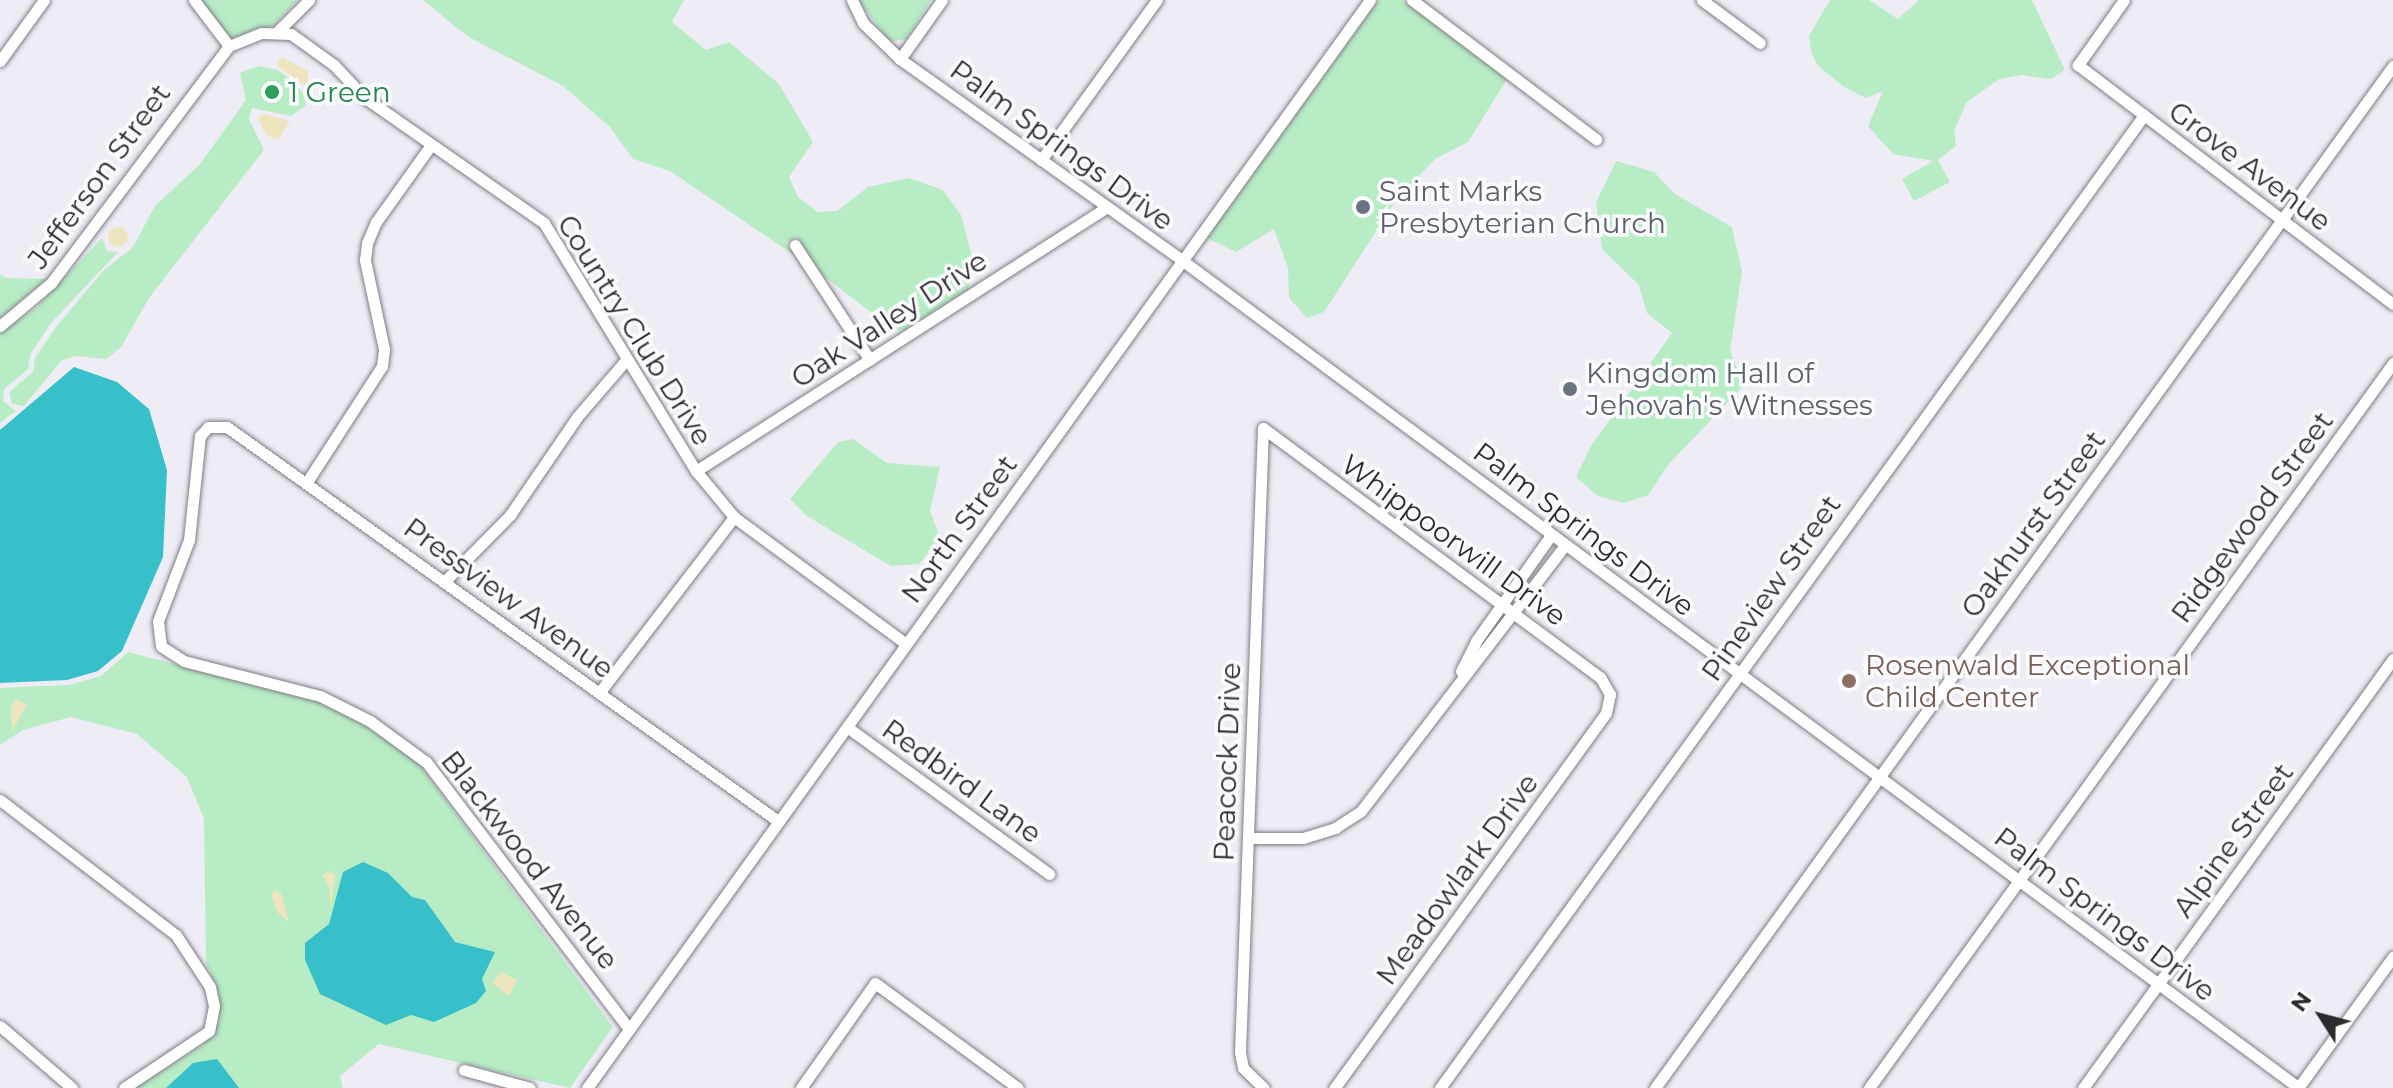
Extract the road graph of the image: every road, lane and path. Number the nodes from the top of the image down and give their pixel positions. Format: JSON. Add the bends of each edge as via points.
{"nodes":[{"id":1,"x":44,"y":0,"type":"edge"},
{"id":2,"x":194,"y":0,"type":"edge"},
{"id":3,"x":309,"y":0,"type":"edge"},
{"id":4,"x":852,"y":0,"type":"edge"},
{"id":5,"x":942,"y":0,"type":"edge"},
{"id":6,"x":1157,"y":0,"type":"edge"},
{"id":7,"x":1370,"y":0,"type":"edge"},
{"id":8,"x":1412,"y":0,"type":"edge"},
{"id":9,"x":1702,"y":0,"type":"edge"},
{"id":10,"x":2124,"y":0,"type":"edge"},
{"id":11,"x":278,"y":31,"type":"junction"},
{"id":12,"x":1760,"y":43,"type":"dead end"},
{"id":13,"x":229,"y":46,"type":"junction"},
{"id":14,"x":900,"y":59,"type":"junction"},
{"id":15,"x":0,"y":61,"type":"edge"},
{"id":16,"x":2393,"y":66,"type":"edge"},
{"id":17,"x":2144,"y":115,"type":"junction"},
{"id":18,"x":1596,"y":139,"type":"dead end"},
{"id":19,"x":431,"y":145,"type":"junction"},
{"id":20,"x":1041,"y":160,"type":"junction"},
{"id":21,"x":1107,"y":207,"type":"junction"},
{"id":22,"x":2281,"y":219,"type":"junction"},
{"id":23,"x":795,"y":245,"type":"dead end"},
{"id":24,"x":1183,"y":261,"type":"junction"},
{"id":25,"x":2393,"y":304,"type":"edge"},
{"id":26,"x":0,"y":326,"type":"edge"},
{"id":27,"x":626,"y":360,"type":"junction"},
{"id":28,"x":870,"y":360,"type":"junction"},
{"id":29,"x":2393,"y":363,"type":"edge"},
{"id":30,"x":1263,"y":428,"type":"joint"},
{"id":31,"x":696,"y":471,"type":"junction"},
{"id":32,"x":307,"y":482,"type":"junction"},
{"id":33,"x":734,"y":517,"type":"junction"},
{"id":34,"x":1551,"y":535,"type":"junction"},
{"id":35,"x":1565,"y":545,"type":"junction"},
{"id":36,"x":445,"y":581,"type":"junction"},
{"id":37,"x":1501,"y":604,"type":"junction"},
{"id":38,"x":1515,"y":614,"type":"junction"},
{"id":39,"x":905,"y":643,"type":"junction"},
{"id":40,"x":161,"y":646,"type":"joint"},
{"id":41,"x":2393,"y":659,"type":"edge"},
{"id":42,"x":1737,"y":673,"type":"junction"},
{"id":43,"x":1457,"y":679,"type":"junction"},
{"id":44,"x":599,"y":693,"type":"junction"},
{"id":45,"x":1610,"y":694,"type":"joint"},
{"id":46,"x":847,"y":727,"type":"junction"},
{"id":47,"x":1880,"y":778,"type":"junction"},
{"id":48,"x":0,"y":800,"type":"edge"},
{"id":49,"x":778,"y":821,"type":"junction"},
{"id":50,"x":1248,"y":838,"type":"junction"},
{"id":51,"x":1049,"y":874,"type":"dead end"},
{"id":52,"x":2020,"y":880,"type":"junction"},
{"id":53,"x":2393,"y":957,"type":"edge"},
{"id":54,"x":2158,"y":984,"type":"junction"},
{"id":55,"x":0,"y":1026,"type":"edge"},
{"id":56,"x":629,"y":1029,"type":"junction"},
{"id":57,"x":464,"y":1070,"type":"dead end"},
{"id":58,"x":72,"y":1088,"type":"edge"},
{"id":59,"x":124,"y":1088,"type":"edge"},
{"id":60,"x":530,"y":1088,"type":"edge"},
{"id":61,"x":587,"y":1088,"type":"edge"},
{"id":62,"x":801,"y":1088,"type":"edge"},
{"id":63,"x":1018,"y":1088,"type":"edge"},
{"id":64,"x":1264,"y":1088,"type":"edge"},
{"id":65,"x":1335,"y":1088,"type":"edge"},
{"id":66,"x":1440,"y":1088,"type":"edge"},
{"id":67,"x":1655,"y":1088,"type":"edge"},
{"id":68,"x":1869,"y":1088,"type":"edge"},
{"id":69,"x":2083,"y":1088,"type":"edge"},
{"id":70,"x":2298,"y":1088,"type":"edge"}],
"edges":[{"from":1,"to":15,"type":"street"},
{"from":2,"to":13,"type":"street"},
{"from":3,"to":11,"type":"street"},
{"from":4,"to":14,"type":"street","name":"Palm Springs Drive","via":[[863,23]]},
{"from":5,"to":14,"type":"street"},
{"from":6,"to":20,"type":"street"},
{"from":7,"to":24,"type":"street","name":"North Street"},
{"from":8,"to":18,"type":"street"},
{"from":9,"to":12,"type":"street"},
{"from":10,"to":17,"type":"street","name":"Grove Avenue","via":[[2078,65]]},
{"from":11,"to":13,"type":"street"},
{"from":11,"to":19,"type":"street","name":"Country Club Drive","via":[[300,38],[365,98]]},
{"from":13,"to":26,"type":"street","name":"Jefferson Street","via":[[51,283]]},
{"from":14,"to":20,"type":"street","name":"Palm Springs Drive"},
{"from":16,"to":22,"type":"street","name":"Oakhurst Street"},
{"from":17,"to":22,"type":"street","name":"Grove Avenue"},
{"from":17,"to":42,"type":"street","name":"Pineview Street"},
{"from":19,"to":27,"type":"street","name":"Country Club Drive","via":[[544,223]]},
{"from":19,"to":32,"type":"street","via":[[367,243],[382,366]]},
{"from":20,"to":21,"type":"street","name":"Palm Springs Drive"},
{"from":21,"to":24,"type":"street","name":"Palm Springs Drive"},
{"from":21,"to":28,"type":"street","name":"Oak Valley Drive"},
{"from":22,"to":25,"type":"street","name":"Grove Avenue"},
{"from":22,"to":47,"type":"street","name":"Oakhurst Street"},
{"from":23,"to":28,"type":"street"},
{"from":24,"to":34,"type":"street","name":"Palm Springs Drive"},
{"from":24,"to":39,"type":"street","name":"North Street"},
{"from":27,"to":31,"type":"street","name":"Country Club Drive"},
{"from":27,"to":36,"type":"street","via":[[577,417],[510,515]]},
{"from":28,"to":31,"type":"street","name":"Oak Valley Drive"},
{"from":29,"to":52,"type":"street","name":"Ridgewood Street"},
{"from":30,"to":37,"type":"street","name":"Whippoorwill Drive"},
{"from":30,"to":50,"type":"street","name":"Peacock Drive"},
{"from":31,"to":33,"type":"street","name":"Country Club Drive"},
{"from":32,"to":36,"type":"street","name":"Pressview Avenue"},
{"from":32,"to":40,"type":"street","name":"Pressview Avenue","via":[[227,427],[208,427],[196,448],[182,567],[158,621]]},
{"from":33,"to":39,"type":"street","name":"Country Club Drive"},
{"from":33,"to":44,"type":"street"},
{"from":34,"to":35,"type":"street","name":"Palm Springs Drive"},
{"from":34,"to":37,"type":"street"},
{"from":35,"to":38,"type":"street"},
{"from":35,"to":42,"type":"street","name":"Palm Springs Drive"},
{"from":36,"to":44,"type":"street","name":"Pressview Avenue"},
{"from":37,"to":38,"type":"street","name":"Whippoorwill Drive"},
{"from":37,"to":43,"type":"street"},
{"from":38,"to":43,"type":"street"},
{"from":38,"to":45,"type":"street","name":"Whippoorwill Drive","via":[[1600,677]]},
{"from":39,"to":46,"type":"street","name":"North Street"},
{"from":40,"to":56,"type":"street","name":"Blackwood Avenue","via":[[184,661],[320,696],[370,721],[426,762]]},
{"from":41,"to":54,"type":"street","name":"Alpine Street"},
{"from":42,"to":47,"type":"street","name":"Palm Springs Drive"},
{"from":42,"to":66,"type":"street","name":"Pineview Street","via":[[1707,724],[1620,832]]},
{"from":43,"to":50,"type":"street","via":[[1361,811],[1335,828],[1303,838]]},
{"from":44,"to":49,"type":"street","name":"Pressview Avenue"},
{"from":45,"to":65,"type":"street","name":"Meadowlark Drive","via":[[1606,713]]},
{"from":46,"to":49,"type":"street","name":"North Street"},
{"from":46,"to":51,"type":"street","name":"Redbird Lane"},
{"from":47,"to":52,"type":"street","name":"Palm Springs Drive"},
{"from":47,"to":67,"type":"street","name":"Oakhurst Street"},
{"from":48,"to":59,"type":"street","via":[[176,935],[200,965],[214,1020],[199,1040]]},
{"from":49,"to":56,"type":"street","name":"North Street"},
{"from":50,"to":64,"type":"street","name":"Peacock Drive","via":[[1240,1052],[1243,1068]]},
{"from":52,"to":54,"type":"street","name":"Palm Springs Drive"},
{"from":52,"to":68,"type":"street","name":"Ridgewood Street"},
{"from":53,"to":70,"type":"street"},
{"from":54,"to":69,"type":"street","name":"Alpine Street"},
{"from":54,"to":70,"type":"street","name":"Palm Springs Drive"},
{"from":55,"to":58,"type":"street"},
{"from":56,"to":61,"type":"street","name":"North Street"},
{"from":57,"to":60,"type":"street"},
{"from":62,"to":63,"type":"street","via":[[875,983]]}]}
